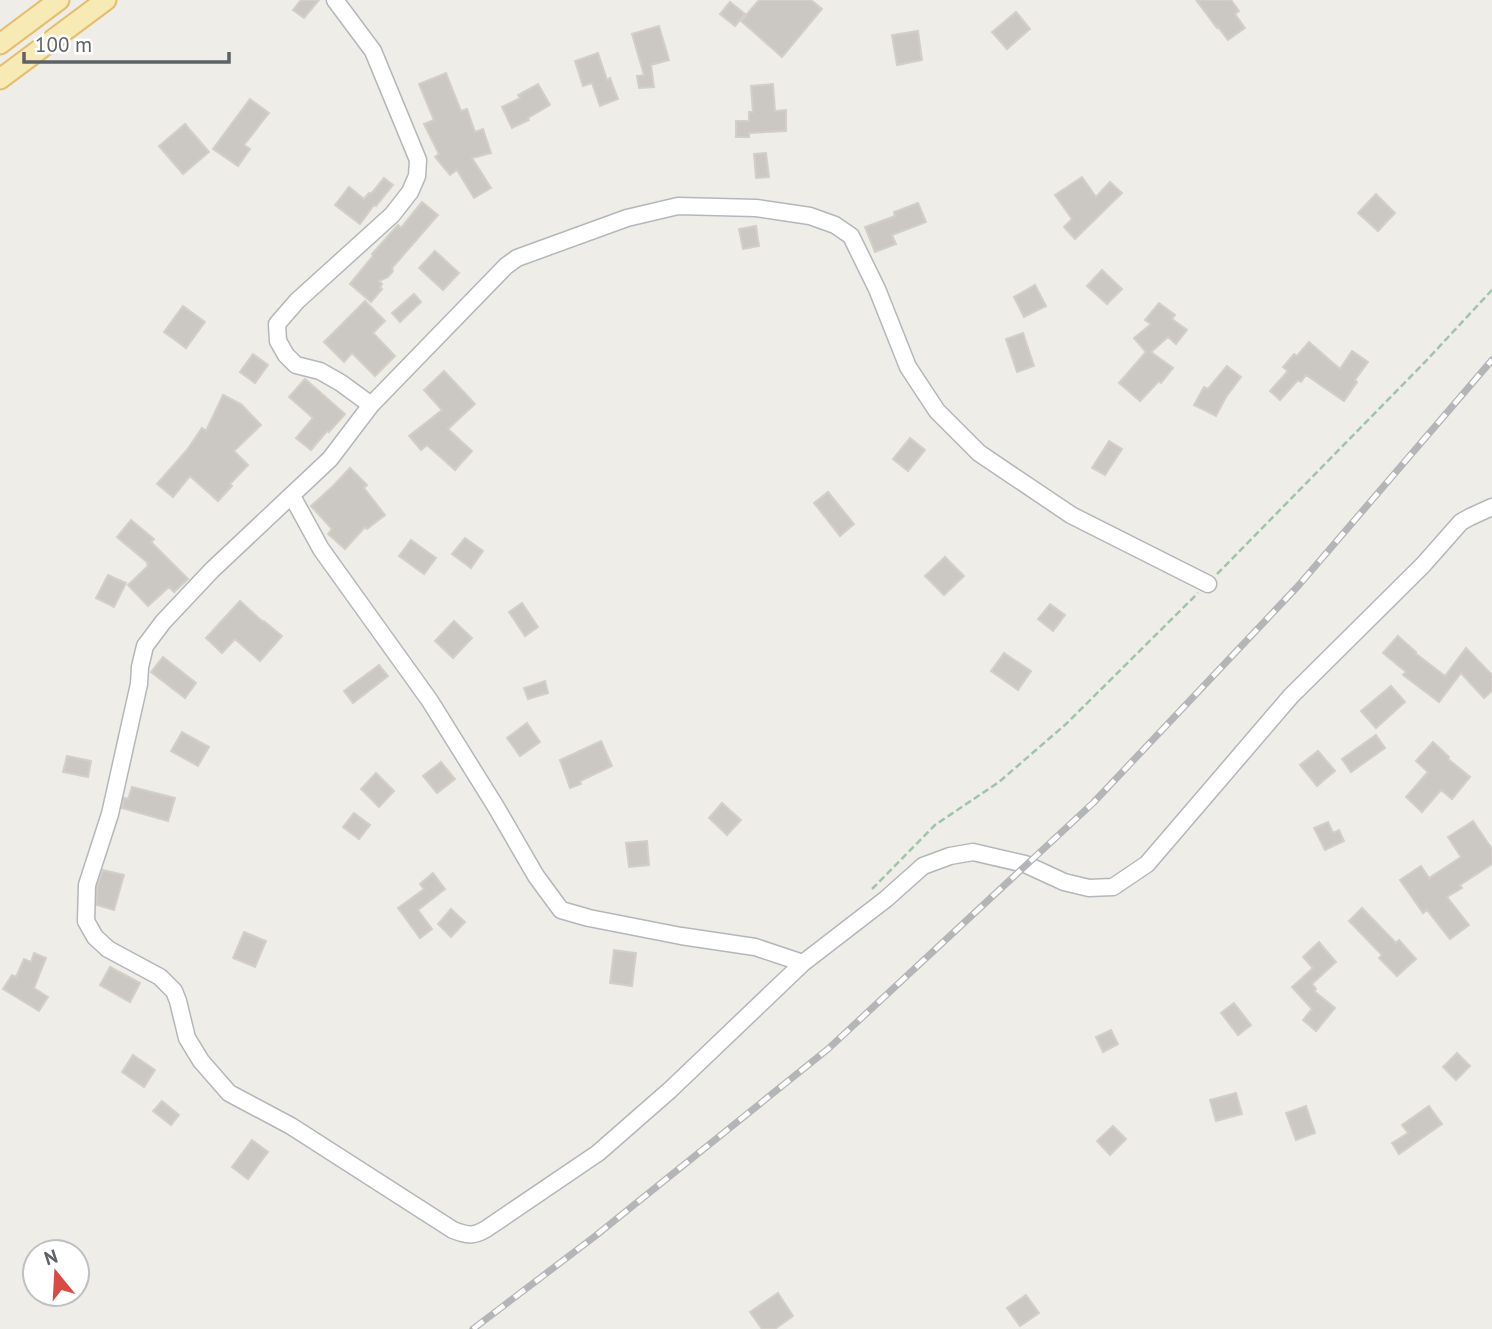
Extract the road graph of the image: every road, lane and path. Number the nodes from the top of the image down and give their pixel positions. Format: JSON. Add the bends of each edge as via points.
{"nodes":[{"id":1,"x":59,"y":0,"type":"edge"},
{"id":2,"x":106,"y":0,"type":"edge"},
{"id":3,"x":335,"y":0,"type":"edge"},
{"id":4,"x":0,"y":44,"type":"edge"},
{"id":5,"x":0,"y":79,"type":"edge"},
{"id":6,"x":1492,"y":290,"type":"edge"},
{"id":7,"x":371,"y":405,"type":"junction"},
{"id":8,"x":292,"y":496,"type":"junction"},
{"id":9,"x":1492,"y":507,"type":"edge"},
{"id":10,"x":1208,"y":584,"type":"junction"},
{"id":11,"x":868,"y":894,"type":"dead end"},
{"id":12,"x":803,"y":963,"type":"junction"}],
"edges":[{"from":1,"to":4,"type":"main road"},
{"from":2,"to":5,"type":"main road"},
{"from":3,"to":7,"type":"street","via":[[373,51],[418,160],[417,176],[392,215],[277,324],[278,341],[296,365],[320,371]]},
{"from":6,"to":10,"type":"path"},
{"from":7,"to":8,"type":"street","via":[[330,459]]},
{"from":7,"to":10,"type":"street","via":[[517,258],[627,218],[678,206],[756,208],[810,216],[851,236],[908,367],[937,411],[979,453],[1071,515]]},
{"from":8,"to":12,"type":"street","via":[[321,549],[430,701],[536,877],[561,910],[755,947]]},
{"from":8,"to":12,"type":"street","via":[[212,570],[145,646],[110,814],[87,885],[86,921],[95,937],[160,977],[174,992],[187,1038],[229,1093],[291,1126],[453,1230],[475,1236],[598,1153]]},
{"from":9,"to":12,"type":"street","via":[[1461,522],[1291,696],[1147,864],[1113,887],[1064,882],[1025,864],[973,852],[950,856],[923,866]]},
{"from":10,"to":11,"type":"path","via":[[1066,724],[999,782],[935,825]]}]}
